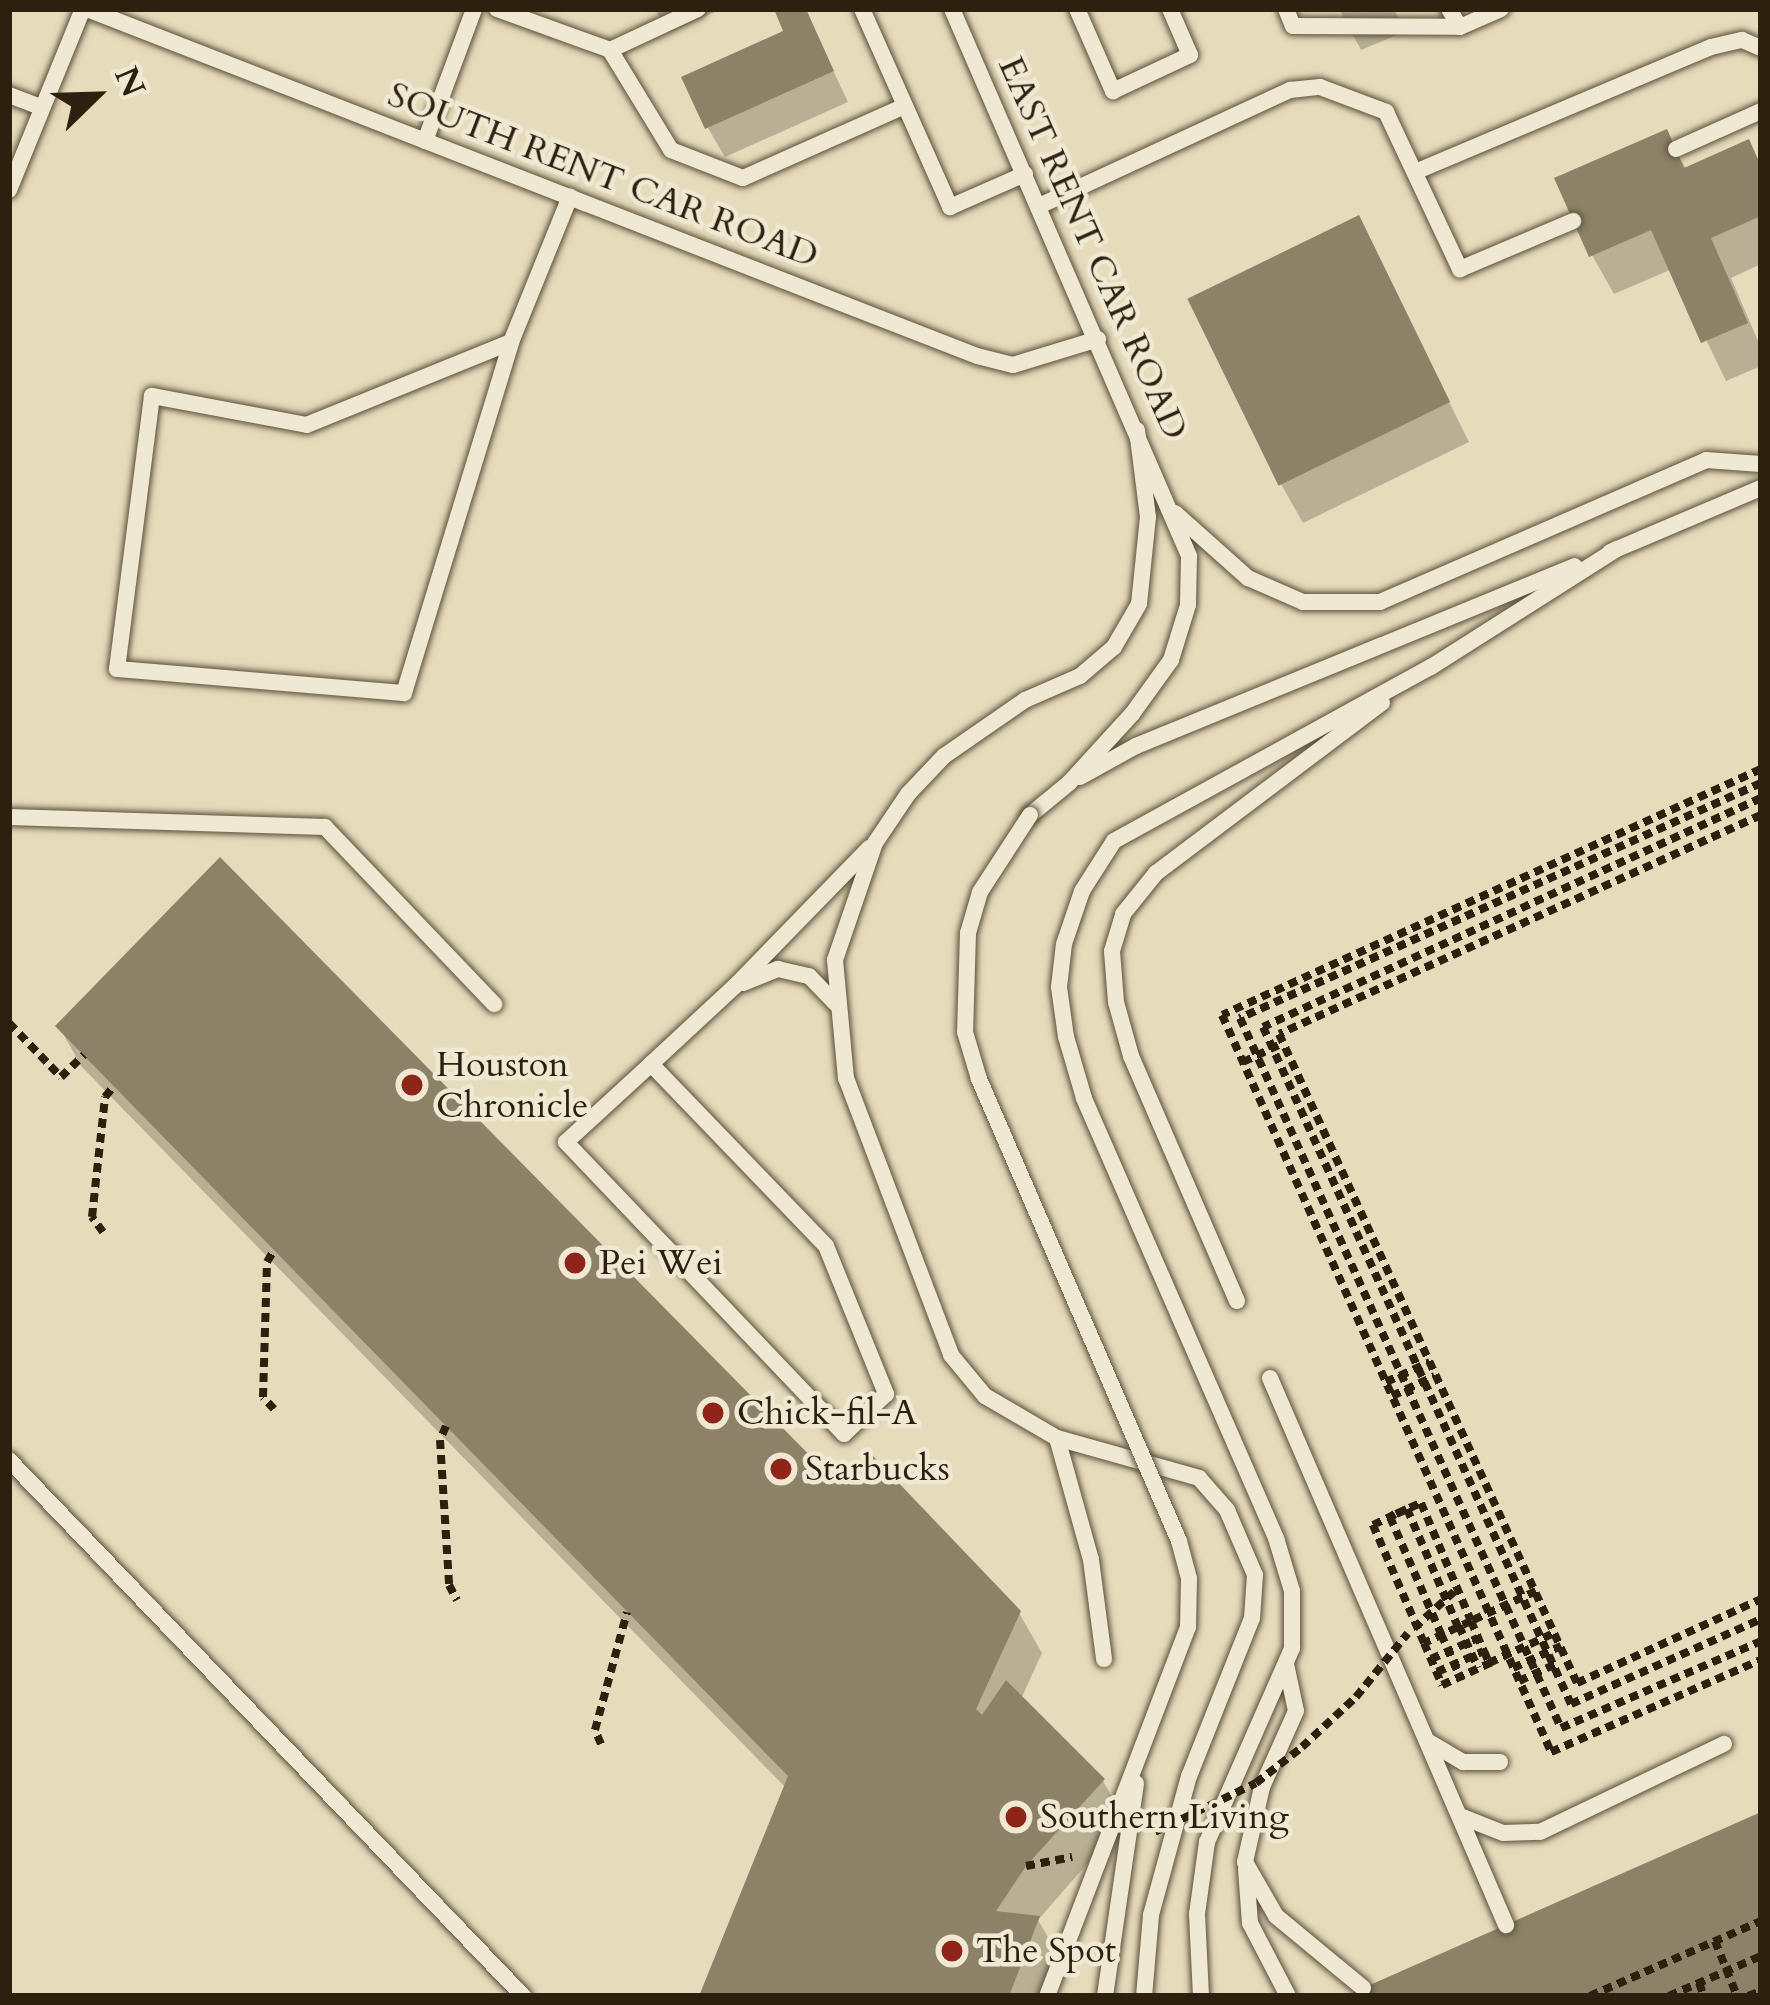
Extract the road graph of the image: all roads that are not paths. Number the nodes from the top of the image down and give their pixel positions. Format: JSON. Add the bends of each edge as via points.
{"nodes":[{"id":1,"x":85,"y":9,"type":"edge"},
{"id":2,"x":474,"y":9,"type":"edge"},
{"id":3,"x":497,"y":9,"type":"edge"},
{"id":4,"x":698,"y":9,"type":"edge"},
{"id":5,"x":862,"y":9,"type":"edge"},
{"id":6,"x":952,"y":9,"type":"edge"},
{"id":7,"x":1077,"y":9,"type":"edge"},
{"id":8,"x":1170,"y":9,"type":"edge"},
{"id":9,"x":1286,"y":9,"type":"edge"},
{"id":10,"x":1449,"y":9,"type":"edge"},
{"id":11,"x":1501,"y":9,"type":"edge"},
{"id":12,"x":1460,"y":27,"type":"junction"},
{"id":13,"x":1761,"y":48,"type":"edge"},
{"id":14,"x":610,"y":50,"type":"junction"},
{"id":15,"x":9,"y":95,"type":"edge"},
{"id":16,"x":905,"y":106,"type":"junction"},
{"id":17,"x":40,"y":107,"type":"junction"},
{"id":18,"x":1761,"y":111,"type":"edge"},
{"id":19,"x":425,"y":141,"type":"junction"},
{"id":20,"x":1676,"y":149,"type":"dead end"},
{"id":21,"x":1415,"y":172,"type":"junction"},
{"id":22,"x":1025,"y":174,"type":"junction"},
{"id":23,"x":9,"y":190,"type":"edge"},
{"id":24,"x":570,"y":197,"type":"junction"},
{"id":25,"x":1039,"y":206,"type":"junction"},
{"id":26,"x":1573,"y":221,"type":"dead end"},
{"id":27,"x":1098,"y":339,"type":"junction"},
{"id":28,"x":511,"y":342,"type":"junction"},
{"id":29,"x":1138,"y":430,"type":"junction"},
{"id":30,"x":1761,"y":464,"type":"edge"},
{"id":31,"x":1761,"y":488,"type":"edge"},
{"id":32,"x":1175,"y":513,"type":"junction"},
{"id":33,"x":1617,"y":549,"type":"junction"},
{"id":34,"x":1431,"y":667,"type":"junction"},
{"id":35,"x":1069,"y":783,"type":"junction"},
{"id":36,"x":9,"y":817,"type":"edge"},
{"id":37,"x":874,"y":843,"type":"junction"},
{"id":38,"x":736,"y":985,"type":"junction"},
{"id":39,"x":494,"y":1004,"type":"dead end"},
{"id":40,"x":836,"y":1004,"type":"junction"},
{"id":41,"x":651,"y":1064,"type":"junction"},
{"id":42,"x":1237,"y":1301,"type":"dead end"},
{"id":43,"x":1270,"y":1378,"type":"dead end"},
{"id":44,"x":1057,"y":1438,"type":"junction"},
{"id":45,"x":9,"y":1460,"type":"edge"},
{"id":46,"x":1104,"y":1659,"type":"dead end"},
{"id":47,"x":1286,"y":1663,"type":"junction"},
{"id":48,"x":1426,"y":1740,"type":"junction"},
{"id":49,"x":1724,"y":1744,"type":"dead end"},
{"id":50,"x":1140,"y":1753,"type":"junction"},
{"id":51,"x":1500,"y":1762,"type":"dead end"},
{"id":52,"x":1460,"y":1816,"type":"junction"},
{"id":53,"x":1245,"y":1862,"type":"junction"},
{"id":54,"x":1506,"y":1925,"type":"dead end"},
{"id":55,"x":1364,"y":1988,"type":"dead end"},
{"id":56,"x":523,"y":1996,"type":"edge"},
{"id":57,"x":1047,"y":1996,"type":"edge"},
{"id":58,"x":1105,"y":1996,"type":"edge"},
{"id":59,"x":1144,"y":1996,"type":"edge"},
{"id":60,"x":1201,"y":1996,"type":"edge"},
{"id":61,"x":1288,"y":1996,"type":"edge"}],
"edges":[{"from":1,"to":17,"type":"lane"},
{"from":1,"to":19,"type":"lane","name":"SOUTH RENT CAR ROAD"},
{"from":2,"to":19,"type":"lane"},
{"from":3,"to":14,"type":"lane"},
{"from":4,"to":14,"type":"lane"},
{"from":5,"to":16,"type":"lane"},
{"from":6,"to":22,"type":"lane","name":"EAST RENT CAR ROAD"},
{"from":7,"to":8,"type":"lane","via":[[1113,91],[1190,56]]},
{"from":9,"to":12,"type":"lane","via":[[1293,26]]},
{"from":10,"to":12,"type":"lane"},
{"from":11,"to":12,"type":"lane"},
{"from":13,"to":21,"type":"lane","via":[[1742,40],[1711,47]]},
{"from":14,"to":16,"type":"lane","via":[[670,150],[743,178]]},
{"from":15,"to":17,"type":"lane"},
{"from":16,"to":22,"type":"lane","via":[[950,207]]},
{"from":17,"to":23,"type":"lane"},
{"from":18,"to":20,"type":"lane"},
{"from":19,"to":24,"type":"lane","name":"SOUTH RENT CAR ROAD"},
{"from":21,"to":25,"type":"lane","via":[[1386,112],[1320,87],[1289,90]]},
{"from":21,"to":26,"type":"lane","via":[[1460,268]]},
{"from":22,"to":25,"type":"lane","name":"EAST RENT CAR ROAD"},
{"from":24,"to":27,"type":"lane","name":"SOUTH RENT CAR ROAD","via":[[976,356],[1013,365]]},
{"from":24,"to":28,"type":"lane"},
{"from":25,"to":27,"type":"lane","name":"EAST RENT CAR ROAD"},
{"from":27,"to":29,"type":"lane","name":"EAST RENT CAR ROAD"},
{"from":28,"to":28,"type":"lane","via":[[404,693],[117,669],[152,396],[307,425]]},
{"from":29,"to":32,"type":"lane","name":"EAST RENT CAR ROAD"},
{"from":29,"to":37,"type":"lane","via":[[1146,563],[1138,604],[1114,647],[1080,676],[1025,700],[944,756]]},
{"from":30,"to":32,"type":"lane","via":[[1706,460],[1380,602],[1303,602],[1248,578]]},
{"from":31,"to":33,"type":"lane"},
{"from":32,"to":35,"type":"lane","via":[[1189,556],[1188,605],[1171,660]]},
{"from":33,"to":34,"type":"lane"},
{"from":33,"to":35,"type":"lane","via":[[1136,746]]},
{"from":34,"to":42,"type":"lane","via":[[1156,873],[1124,914],[1112,951],[1131,1056]]},
{"from":34,"to":47,"type":"lane","via":[[1114,841],[1082,891],[1064,944],[1063,1020],[1084,1098],[1276,1538],[1295,1627]]},
{"from":35,"to":50,"type":"lane","bridge":true,"via":[[1030,814],[980,892],[968,933],[965,1032],[1189,1580],[1188,1627]]},
{"from":36,"to":39,"type":"lane","via":[[325,826]]},
{"from":37,"to":38,"type":"lane"},
{"from":37,"to":40,"type":"lane","via":[[835,960]]},
{"from":38,"to":40,"type":"lane","via":[[778,969],[809,976]]},
{"from":38,"to":41,"type":"lane"},
{"from":40,"to":44,"type":"lane","via":[[862,1131],[951,1355],[985,1396]]},
{"from":41,"to":41,"type":"lane","via":[[566,1142],[844,1434],[886,1394],[826,1246]]},
{"from":43,"to":48,"type":"lane"},
{"from":44,"to":46,"type":"lane","via":[[1091,1560]]},
{"from":44,"to":59,"type":"lane","via":[[1198,1478],[1227,1510],[1255,1575],[1252,1618],[1190,1775],[1156,1898]]},
{"from":45,"to":56,"type":"lane"},
{"from":47,"to":53,"type":"lane","via":[[1296,1711],[1262,1787]]},
{"from":47,"to":60,"type":"lane","via":[[1207,1842],[1196,1914]]},
{"from":48,"to":51,"type":"lane","via":[[1463,1762]]},
{"from":48,"to":52,"type":"lane"},
{"from":49,"to":52,"type":"lane","via":[[1540,1832],[1503,1833]]},
{"from":50,"to":57,"type":"lane","bridge":true},
{"from":50,"to":58,"type":"lane","bridge":true},
{"from":52,"to":54,"type":"lane"},
{"from":53,"to":55,"type":"lane","via":[[1276,1916]]},
{"from":53,"to":61,"type":"lane","via":[[1250,1923]]}]}
